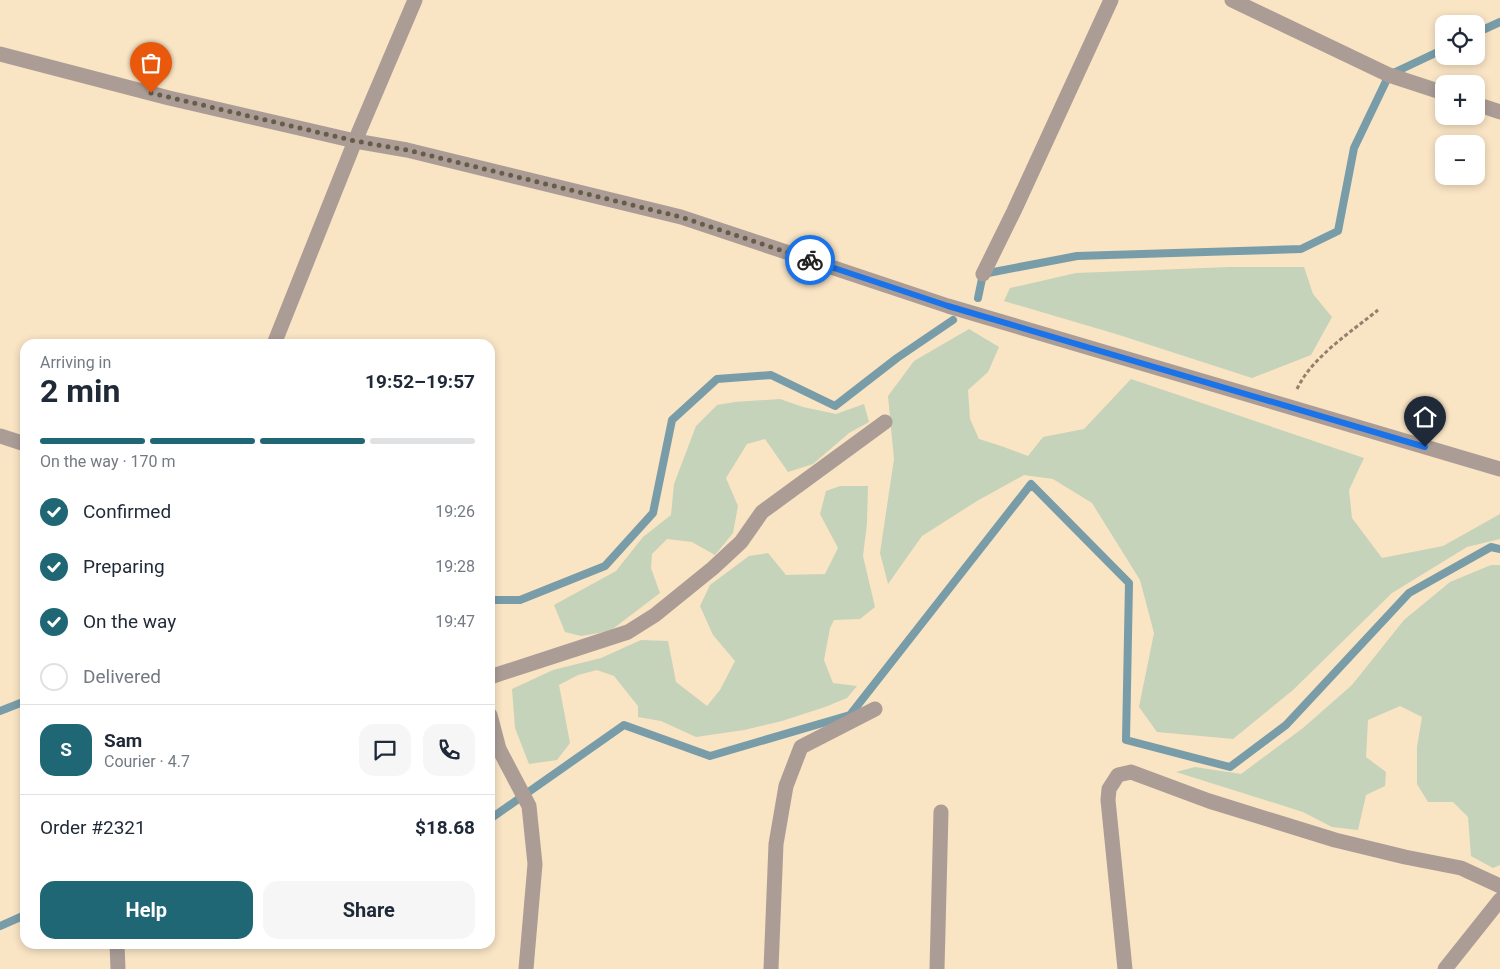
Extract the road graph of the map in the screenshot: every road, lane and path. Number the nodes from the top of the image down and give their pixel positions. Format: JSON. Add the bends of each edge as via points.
{"nodes":[{"id":1,"x":415,"y":0,"type":"edge"},
{"id":2,"x":1111,"y":0,"type":"edge"},
{"id":3,"x":1232,"y":0,"type":"edge"},
{"id":4,"x":0,"y":54,"type":"edge"},
{"id":5,"x":1435,"y":90,"type":"edge"},
{"id":6,"x":1485,"y":107,"type":"edge"},
{"id":7,"x":1500,"y":112,"type":"edge"},
{"id":8,"x":355,"y":141,"type":"junction"},
{"id":9,"x":983,"y":274,"type":"dead end"},
{"id":10,"x":1378,"y":310,"type":"dead end"},
{"id":11,"x":276,"y":339,"type":"edge"},
{"id":12,"x":1289,"y":407,"type":"junction"},
{"id":13,"x":885,"y":422,"type":"dead end"},
{"id":14,"x":0,"y":436,"type":"edge"},
{"id":15,"x":20,"y":442,"type":"edge"},
{"id":16,"x":1500,"y":469,"type":"edge"},
{"id":17,"x":495,"y":675,"type":"edge"},
{"id":18,"x":875,"y":709,"type":"dead end"},
{"id":19,"x":495,"y":752,"type":"edge"},
{"id":20,"x":941,"y":812,"type":"dead end"},
{"id":21,"x":1500,"y":886,"type":"edge"},
{"id":22,"x":1500,"y":900,"type":"edge"},
{"id":23,"x":118,"y":949,"type":"edge"},
{"id":24,"x":118,"y":969,"type":"edge"},
{"id":25,"x":526,"y":969,"type":"edge"},
{"id":26,"x":771,"y":969,"type":"edge"},
{"id":27,"x":937,"y":969,"type":"edge"},
{"id":28,"x":1125,"y":969,"type":"edge"},
{"id":29,"x":1445,"y":969,"type":"edge"}],
"edges":[{"from":1,"to":8,"type":"street"},
{"from":2,"to":9,"type":"street"},
{"from":3,"to":5,"type":"street","via":[[1389,75]]},
{"from":4,"to":8,"type":"street"},
{"from":6,"to":7,"type":"street"},
{"from":8,"to":11,"type":"street"},
{"from":8,"to":12,"type":"street","via":[[407,150],[681,217],[948,306]]},
{"from":10,"to":12,"type":"path","via":[[1318,361],[1301,382]]},
{"from":12,"to":16,"type":"street"},
{"from":13,"to":17,"type":"street","via":[[762,512],[741,542],[713,568],[628,632]]},
{"from":14,"to":15,"type":"street"},
{"from":18,"to":26,"type":"street","via":[[801,747],[786,786],[776,844]]},
{"from":19,"to":25,"type":"street","via":[[529,806],[536,864]]},
{"from":20,"to":27,"type":"street"},
{"from":21,"to":28,"type":"street","via":[[1460,868],[1335,840],[1209,802],[1131,772],[1118,774],[1109,789],[1108,800]]},
{"from":22,"to":29,"type":"street"},
{"from":23,"to":24,"type":"street"}]}
